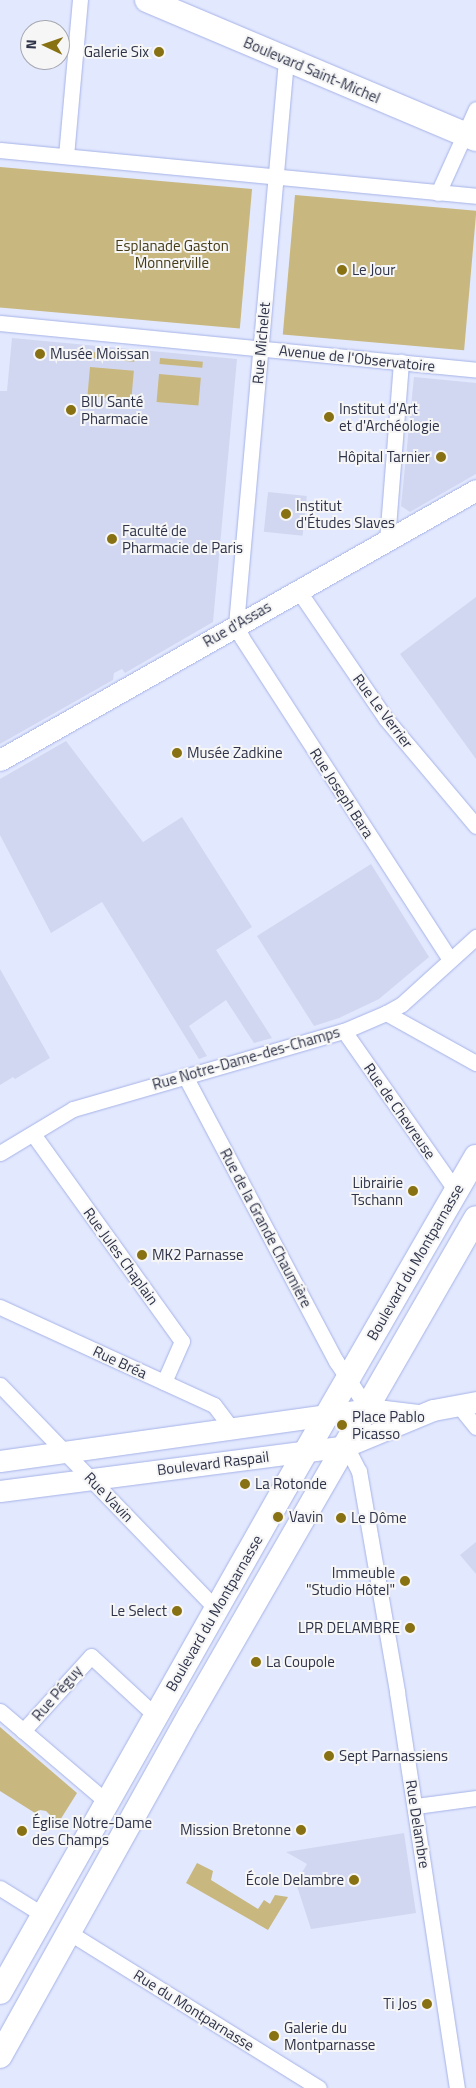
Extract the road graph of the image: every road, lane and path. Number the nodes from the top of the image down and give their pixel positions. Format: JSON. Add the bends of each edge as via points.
{"nodes":[{"id":1,"x":80,"y":0,"type":"edge"},
{"id":2,"x":147,"y":0,"type":"edge"},
{"id":3,"x":286,"y":60,"type":"junction"},
{"id":4,"x":476,"y":108,"type":"edge"},
{"id":5,"x":470,"y":136,"type":"edge"},
{"id":6,"x":0,"y":150,"type":"edge"},
{"id":7,"x":66,"y":156,"type":"junction"},
{"id":8,"x":276,"y":177,"type":"junction"},
{"id":9,"x":438,"y":193,"type":"junction"},
{"id":10,"x":476,"y":196,"type":"edge"},
{"id":11,"x":0,"y":323,"type":"edge"},
{"id":12,"x":261,"y":348,"type":"junction"},
{"id":13,"x":401,"y":362,"type":"junction"},
{"id":14,"x":476,"y":370,"type":"edge"},
{"id":15,"x":476,"y":490,"type":"edge"},
{"id":16,"x":387,"y":540,"type":"junction"},
{"id":17,"x":298,"y":590,"type":"junction"},
{"id":18,"x":236,"y":625,"type":"junction"},
{"id":19,"x":0,"y":760,"type":"edge"},
{"id":20,"x":476,"y":826,"type":"edge"},
{"id":21,"x":476,"y":937,"type":"edge"},
{"id":22,"x":450,"y":960,"type":"junction"},
{"id":23,"x":386,"y":1014,"type":"junction"},
{"id":24,"x":344,"y":1031,"type":"junction"},
{"id":25,"x":476,"y":1063,"type":"edge"},
{"id":26,"x":185,"y":1076,"type":"junction"},
{"id":27,"x":33,"y":1134,"type":"junction"},
{"id":28,"x":0,"y":1153,"type":"edge"},
{"id":29,"x":476,"y":1156,"type":"edge"},
{"id":30,"x":456,"y":1191,"type":"junction"},
{"id":31,"x":476,"y":1218,"type":"edge"},
{"id":32,"x":0,"y":1307,"type":"edge"},
{"id":33,"x":347,"y":1380,"type":"junction"},
{"id":34,"x":164,"y":1382,"type":"junction"},
{"id":35,"x":0,"y":1385,"type":"edge"},
{"id":36,"x":468,"y":1404,"type":"edge"},
{"id":37,"x":368,"y":1409,"type":"junction"},
{"id":38,"x":420,"y":1415,"type":"junction"},
{"id":39,"x":327,"y":1416,"type":"junction"},
{"id":40,"x":476,"y":1427,"type":"edge"},
{"id":41,"x":232,"y":1429,"type":"junction"},
{"id":42,"x":346,"y":1446,"type":"junction"},
{"id":43,"x":306,"y":1451,"type":"junction"},
{"id":44,"x":65,"y":1452,"type":"junction"},
{"id":45,"x":0,"y":1461,"type":"edge"},
{"id":46,"x":92,"y":1478,"type":"junction"},
{"id":47,"x":0,"y":1492,"type":"edge"},
{"id":48,"x":217,"y":1610,"type":"junction"},
{"id":49,"x":0,"y":1711,"type":"edge"},
{"id":50,"x":156,"y":1716,"type":"junction"},
{"id":51,"x":23,"y":1731,"type":"junction"},
{"id":52,"x":476,"y":1798,"type":"edge"},
{"id":53,"x":107,"y":1802,"type":"junction"},
{"id":54,"x":416,"y":1806,"type":"junction"},
{"id":55,"x":0,"y":1888,"type":"edge"},
{"id":56,"x":42,"y":1914,"type":"junction"},
{"id":57,"x":70,"y":1933,"type":"junction"},
{"id":58,"x":0,"y":1992,"type":"edge"},
{"id":59,"x":0,"y":2056,"type":"edge"},
{"id":60,"x":319,"y":2088,"type":"edge"},
{"id":61,"x":457,"y":2088,"type":"edge"}],
"edges":[{"from":1,"to":7,"type":"street"},
{"from":2,"to":3,"type":"main road","name":"Boulevard Saint-Michel"},
{"from":3,"to":5,"type":"main road","name":"Boulevard Saint-Michel"},
{"from":3,"to":8,"type":"street","name":"Rue Michelet"},
{"from":4,"to":5,"type":"street"},
{"from":5,"to":9,"type":"street"},
{"from":6,"to":7,"type":"street"},
{"from":7,"to":8,"type":"street"},
{"from":8,"to":9,"type":"street"},
{"from":8,"to":12,"type":"street","name":"Rue Michelet"},
{"from":9,"to":10,"type":"street"},
{"from":11,"to":12,"type":"street","name":"Avenue de l'Observatoire"},
{"from":12,"to":13,"type":"street","name":"Avenue de l'Observatoire"},
{"from":12,"to":18,"type":"street","name":"Rue Michelet"},
{"from":13,"to":14,"type":"street","name":"Avenue de l'Observatoire"},
{"from":13,"to":16,"type":"street"},
{"from":15,"to":16,"type":"main road","name":"Rue d'Assas"},
{"from":16,"to":17,"type":"main road","name":"Rue d'Assas"},
{"from":17,"to":18,"type":"main road","name":"Rue d'Assas"},
{"from":17,"to":20,"type":"street","name":"Rue Le Verrier","via":[[386,720]]},
{"from":18,"to":19,"type":"main road","name":"Rue d'Assas"},
{"from":18,"to":22,"type":"street","name":"Rue Joseph Bara"},
{"from":21,"to":22,"type":"street","name":"Rue Notre-Dame-des-Champs"},
{"from":22,"to":23,"type":"street","name":"Rue Notre-Dame-des-Champs","via":[[402,1004]]},
{"from":23,"to":24,"type":"street","name":"Rue Notre-Dame-des-Champs"},
{"from":23,"to":25,"type":"street"},
{"from":24,"to":26,"type":"street","name":"Rue Notre-Dame-des-Champs"},
{"from":24,"to":30,"type":"street","name":"Rue de Chevreuse"},
{"from":26,"to":27,"type":"street","name":"Rue Notre-Dame-des-Champs","via":[[73,1109]]},
{"from":26,"to":33,"type":"street","name":"Rue de la Grande Chaumière"},
{"from":27,"to":28,"type":"street","name":"Rue Notre-Dame-des-Champs"},
{"from":27,"to":34,"type":"street","name":"Rue Jules Chaplain","via":[[182,1341]]},
{"from":29,"to":30,"type":"main road","name":"Boulevard du Montparnasse"},
{"from":30,"to":33,"type":"main road","name":"Boulevard du Montparnasse"},
{"from":31,"to":37,"type":"main road","name":"Boulevard du Montparnasse"},
{"from":32,"to":34,"type":"street","name":"Rue Bréa"},
{"from":33,"to":37,"type":"street"},
{"from":33,"to":39,"type":"main road","name":"Boulevard du Montparnasse"},
{"from":34,"to":41,"type":"street","name":"Rue Bréa","via":[[214,1405]]},
{"from":35,"to":44,"type":"street","name":"Rue Vavin"},
{"from":36,"to":38,"type":"main road","name":"Boulevard Raspail"},
{"from":36,"to":40,"type":"street"},
{"from":37,"to":38,"type":"main road","name":"Boulevard Raspail"},
{"from":37,"to":39,"type":"main road","name":"Boulevard Raspail"},
{"from":37,"to":42,"type":"main road","name":"Boulevard du Montparnasse"},
{"from":38,"to":42,"type":"main road","name":"Boulevard Raspail"},
{"from":39,"to":41,"type":"main road","name":"Boulevard Raspail"},
{"from":39,"to":43,"type":"main road","name":"Boulevard du Montparnasse"},
{"from":41,"to":44,"type":"main road","name":"Boulevard Raspail"},
{"from":42,"to":43,"type":"main road","name":"Boulevard Raspail"},
{"from":42,"to":54,"type":"street","name":"Rue Delambre","via":[[359,1471]]},
{"from":42,"to":57,"type":"main road","name":"Boulevard du Montparnasse","via":[[185,1723]]},
{"from":43,"to":46,"type":"main road","name":"Boulevard Raspail"},
{"from":43,"to":48,"type":"main road","name":"Boulevard du Montparnasse"},
{"from":44,"to":45,"type":"main road","name":"Boulevard Raspail"},
{"from":44,"to":46,"type":"street","name":"Rue Vavin"},
{"from":46,"to":47,"type":"main road","name":"Boulevard Raspail"},
{"from":46,"to":48,"type":"street","name":"Rue Vavin"},
{"from":48,"to":50,"type":"main road","name":"Boulevard du Montparnasse"},
{"from":49,"to":51,"type":"street"},
{"from":50,"to":51,"type":"street","name":"Rue Péguy","via":[[91,1656]]},
{"from":50,"to":53,"type":"main road","name":"Boulevard du Montparnasse"},
{"from":51,"to":53,"type":"street"},
{"from":52,"to":54,"type":"street"},
{"from":53,"to":56,"type":"main road","name":"Boulevard du Montparnasse"},
{"from":54,"to":61,"type":"street","name":"Rue Delambre"},
{"from":55,"to":56,"type":"street"},
{"from":56,"to":57,"type":"main road"},
{"from":56,"to":58,"type":"main road","name":"Boulevard du Montparnasse"},
{"from":57,"to":59,"type":"main road","name":"Boulevard du Montparnasse"},
{"from":57,"to":60,"type":"street","name":"Rue du Montparnasse"}]}
